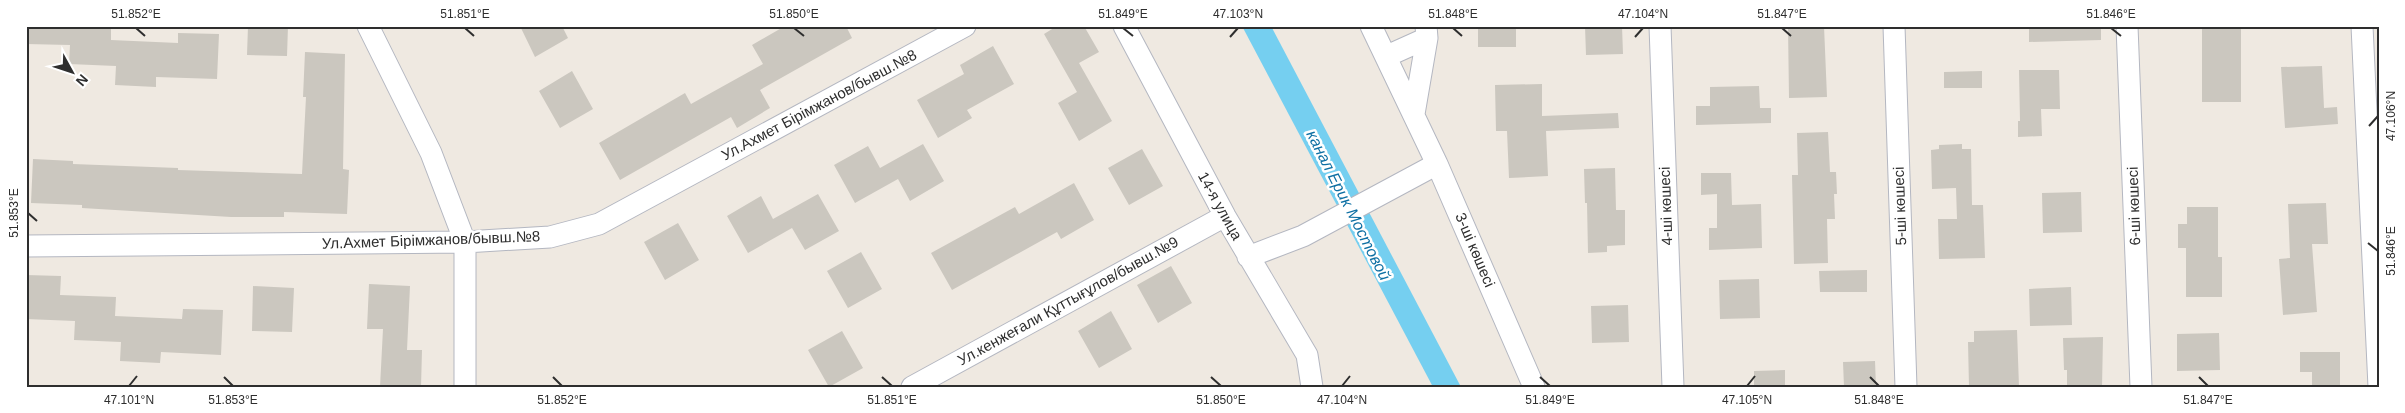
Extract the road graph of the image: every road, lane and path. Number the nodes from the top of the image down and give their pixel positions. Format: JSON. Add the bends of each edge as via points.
{"nodes":[{"id":1,"x":368,"y":26,"type":"edge"},
{"id":2,"x":965,"y":26,"type":"edge"},
{"id":3,"x":1124,"y":26,"type":"edge"},
{"id":4,"x":1371,"y":26,"type":"edge"},
{"id":5,"x":1660,"y":26,"type":"edge"},
{"id":6,"x":1894,"y":26,"type":"edge"},
{"id":7,"x":2127,"y":26,"type":"edge"},
{"id":8,"x":2362,"y":26,"type":"edge"},
{"id":9,"x":1426,"y":32,"type":"edge"},
{"id":10,"x":1387,"y":56,"type":"junction"},
{"id":11,"x":1414,"y":114,"type":"junction"},
{"id":12,"x":1438,"y":164,"type":"junction"},
{"id":13,"x":1225,"y":216,"type":"junction"},
{"id":14,"x":465,"y":242,"type":"junction"},
{"id":15,"x":26,"y":246,"type":"edge"},
{"id":16,"x":1248,"y":257,"type":"junction"},
{"id":17,"x":466,"y":387,"type":"edge"},
{"id":18,"x":912,"y":387,"type":"edge"},
{"id":19,"x":1312,"y":387,"type":"edge"},
{"id":20,"x":1534,"y":387,"type":"edge"},
{"id":21,"x":1673,"y":387,"type":"edge"},
{"id":22,"x":1906,"y":387,"type":"edge"},
{"id":23,"x":2141,"y":387,"type":"edge"},
{"id":24,"x":2379,"y":387,"type":"edge"}],
"edges":[{"from":1,"to":14,"type":"street","via":[[431,152]]},
{"from":2,"to":14,"type":"street","name":"Ул.Ахмет Бірімжанов/бывш.№8","via":[[599,224],[550,237]]},
{"from":3,"to":13,"type":"street","name":"14-я улица"},
{"from":4,"to":10,"type":"street","name":"3-ші көшесі"},
{"from":5,"to":21,"type":"street","name":"4-ші көшесі"},
{"from":6,"to":22,"type":"street","name":"5-ші көшесі"},
{"from":7,"to":23,"type":"street","name":"6-ші көшесі"},
{"from":8,"to":24,"type":"street"},
{"from":9,"to":10,"type":"street"},
{"from":9,"to":11,"type":"street"},
{"from":10,"to":11,"type":"street","name":"3-ші көшесі"},
{"from":11,"to":12,"type":"street","name":"3-ші көшесі"},
{"from":12,"to":16,"type":"street","via":[[1303,236]]},
{"from":12,"to":20,"type":"street","name":"3-ші көшесі"},
{"from":13,"to":16,"type":"street","name":"14-я улица"},
{"from":13,"to":18,"type":"street","name":"Ул.кенжеғали Құттығұлов/бывш.№9"},
{"from":14,"to":15,"type":"street","name":"Ул.Ахмет Бірімжанов/бывш.№8"},
{"from":14,"to":17,"type":"street"},
{"from":16,"to":19,"type":"street","name":"14-я улица","via":[[1307,355]]}]}
